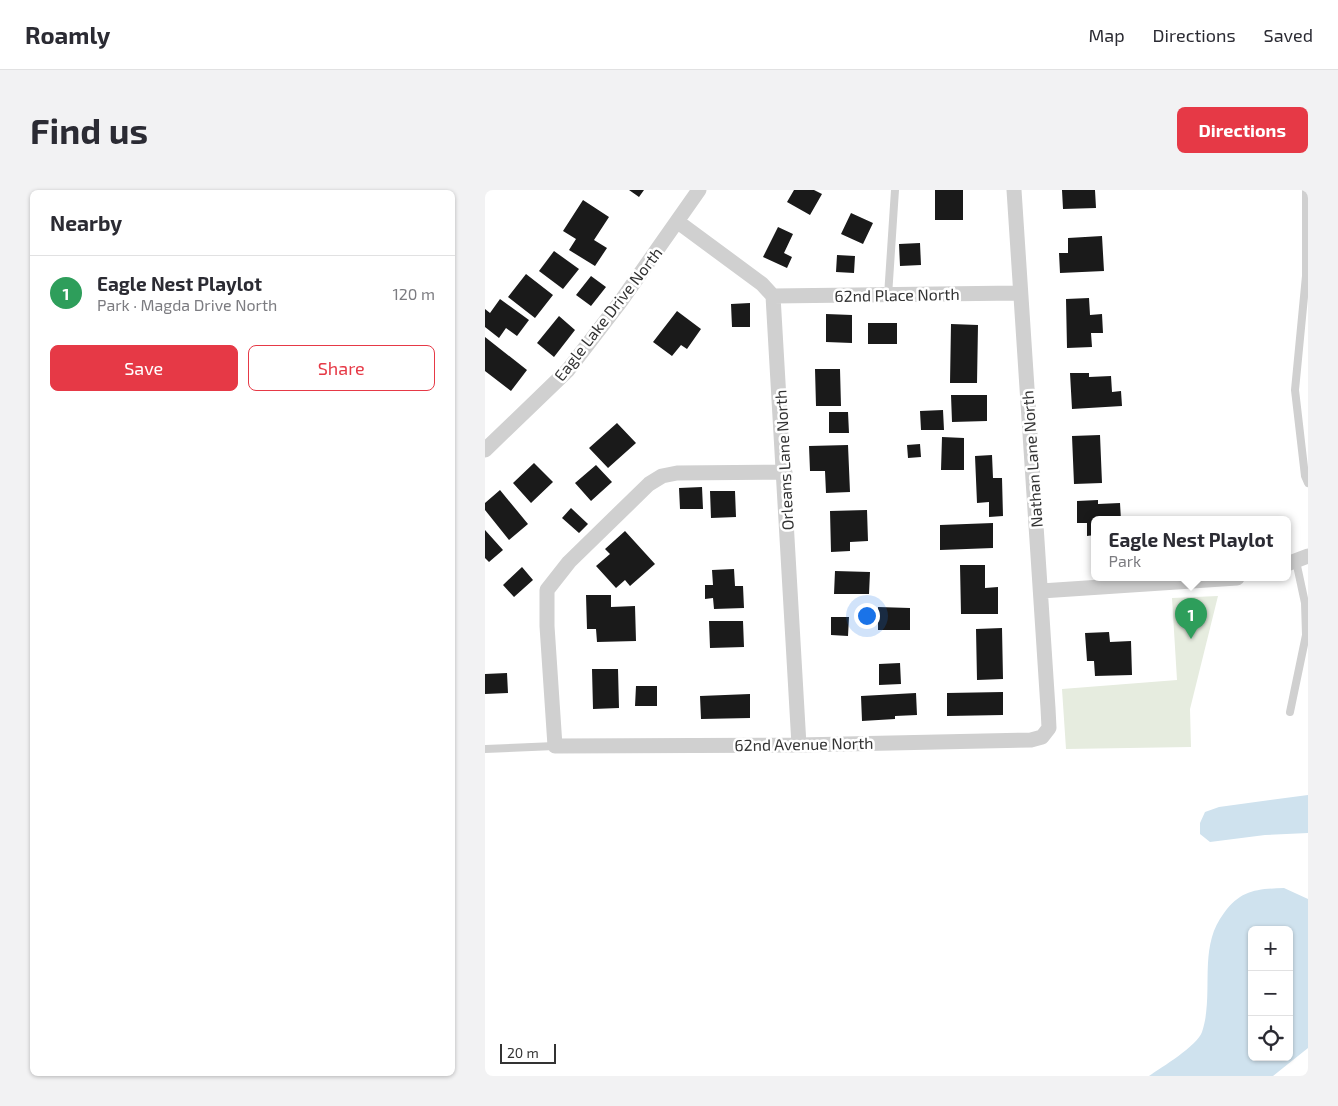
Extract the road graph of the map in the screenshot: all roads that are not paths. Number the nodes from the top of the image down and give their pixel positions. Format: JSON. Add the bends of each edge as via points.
{"nodes":[{"id":1,"x":699,"y":190,"type":"edge"},
{"id":2,"x":895,"y":190,"type":"edge"},
{"id":3,"x":1014,"y":190,"type":"edge"},
{"id":4,"x":1306,"y":190,"type":"edge"},
{"id":5,"x":678,"y":222,"type":"junction"},
{"id":6,"x":1307,"y":275,"type":"edge"},
{"id":7,"x":1020,"y":293,"type":"junction"},
{"id":8,"x":773,"y":296,"type":"junction"},
{"id":9,"x":888,"y":296,"type":"junction"},
{"id":10,"x":485,"y":450,"type":"edge"},
{"id":11,"x":785,"y":472,"type":"junction"},
{"id":12,"x":1308,"y":483,"type":"edge"},
{"id":13,"x":1297,"y":561,"type":"edge"},
{"id":14,"x":1192,"y":581,"type":"edge"},
{"id":15,"x":1041,"y":591,"type":"junction"},
{"id":16,"x":1290,"y":712,"type":"dead end"},
{"id":17,"x":1049,"y":728,"type":"joint"},
{"id":18,"x":799,"y":745,"type":"junction"},
{"id":19,"x":555,"y":746,"type":"junction"},
{"id":20,"x":485,"y":749,"type":"edge"}],
"edges":[{"from":1,"to":5,"type":"street","name":"Eagle Lake Drive North"},
{"from":2,"to":9,"type":"lane"},
{"from":3,"to":7,"type":"street","name":"Nathan Lane North"},
{"from":4,"to":6,"type":"lane"},
{"from":5,"to":8,"type":"street","via":[[762,284]]},
{"from":5,"to":10,"type":"street","name":"Eagle Lake Drive North","via":[[568,370]]},
{"from":6,"to":12,"type":"lane","via":[[1295,390]]},
{"from":7,"to":9,"type":"street","name":"62nd Place North"},
{"from":7,"to":15,"type":"street","name":"Nathan Lane North"},
{"from":8,"to":9,"type":"street","name":"62nd Place North"},
{"from":8,"to":11,"type":"street","name":"Orleans Lane North"},
{"from":11,"to":18,"type":"street","name":"Orleans Lane North"},
{"from":11,"to":19,"type":"street","via":[[662,476],[649,484],[569,562],[547,590]]},
{"from":13,"to":16,"type":"lane","via":[[1305,603],[1306,635]]},
{"from":14,"to":15,"type":"street"},
{"from":15,"to":17,"type":"street","name":"Nathan Lane North"},
{"from":17,"to":18,"type":"street","name":"62nd Avenue North","via":[[1042,736],[1031,740]]},
{"from":18,"to":19,"type":"street","name":"62nd Avenue North"},
{"from":19,"to":20,"type":"lane"}]}
